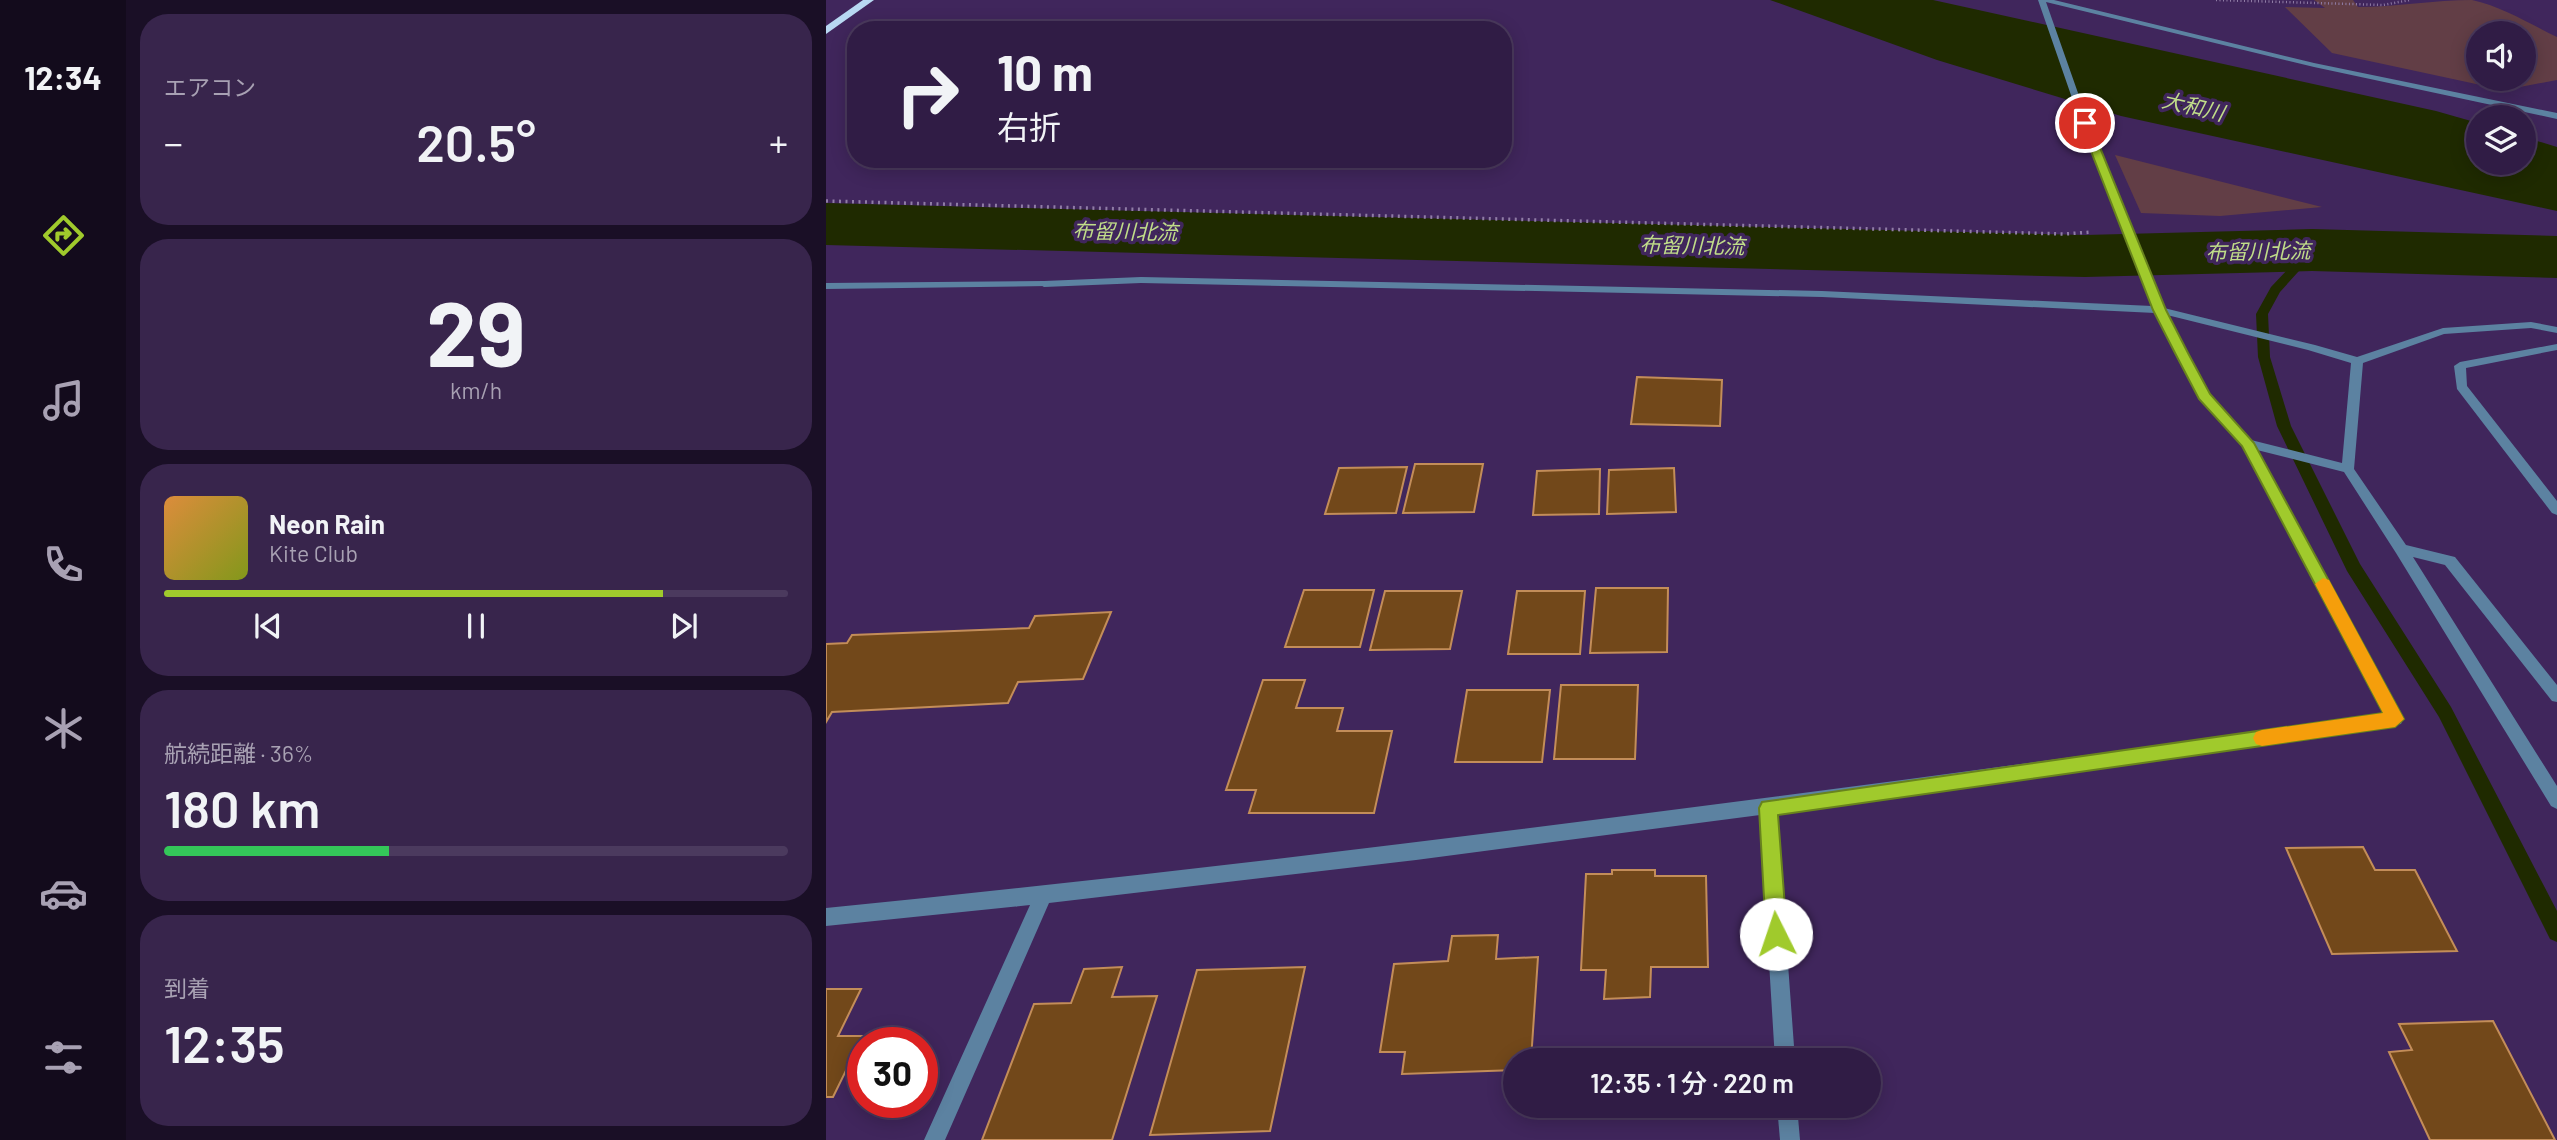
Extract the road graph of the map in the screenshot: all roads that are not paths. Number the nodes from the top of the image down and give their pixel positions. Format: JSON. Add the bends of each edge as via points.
{"nodes":[{"id":1,"x":869,"y":0,"type":"edge"},
{"id":2,"x":2043,"y":1,"type":"edge"},
{"id":3,"x":826,"y":31,"type":"edge"},
{"id":4,"x":2557,"y":116,"type":"edge"},
{"id":5,"x":826,"y":286,"type":"edge"},
{"id":6,"x":2159,"y":310,"type":"junction"},
{"id":7,"x":2557,"y":330,"type":"edge"},
{"id":8,"x":2557,"y":347,"type":"edge"},
{"id":9,"x":2357,"y":361,"type":"junction"},
{"id":10,"x":2254,"y":445,"type":"junction"},
{"id":11,"x":2341,"y":468,"type":"junction"},
{"id":12,"x":2557,"y":510,"type":"edge"},
{"id":13,"x":2401,"y":549,"type":"junction"},
{"id":14,"x":2557,"y":696,"type":"edge"},
{"id":15,"x":2557,"y":800,"type":"edge"},
{"id":16,"x":1768,"y":808,"type":"junction"},
{"id":17,"x":1044,"y":897,"type":"junction"},
{"id":18,"x":826,"y":918,"type":"edge"},
{"id":19,"x":1783,"y":1048,"type":"edge"},
{"id":20,"x":1788,"y":1118,"type":"edge"},
{"id":21,"x":934,"y":1140,"type":"edge"},
{"id":22,"x":1790,"y":1140,"type":"edge"}],
"edges":[{"from":1,"to":3,"type":"highway"},
{"from":2,"to":4,"type":"street"},
{"from":2,"to":6,"type":"street","via":[[2093,147]]},
{"from":5,"to":6,"type":"street","via":[[1155,281],[1808,294]]},
{"from":6,"to":9,"type":"street"},
{"from":6,"to":10,"type":"street","via":[[2204,396]]},
{"from":7,"to":9,"type":"street","via":[[2531,326],[2443,331]]},
{"from":8,"to":12,"type":"street","via":[[2460,366],[2461,386]]},
{"from":9,"to":11,"type":"street"},
{"from":10,"to":11,"type":"street"},
{"from":10,"to":16,"type":"street","via":[[2395,719]]},
{"from":11,"to":13,"type":"street"},
{"from":13,"to":14,"type":"street","via":[[2450,561]]},
{"from":13,"to":15,"type":"street"},
{"from":16,"to":17,"type":"street"},
{"from":16,"to":19,"type":"street"},
{"from":17,"to":18,"type":"street"},
{"from":17,"to":21,"type":"street"},
{"from":20,"to":22,"type":"street"}]}
